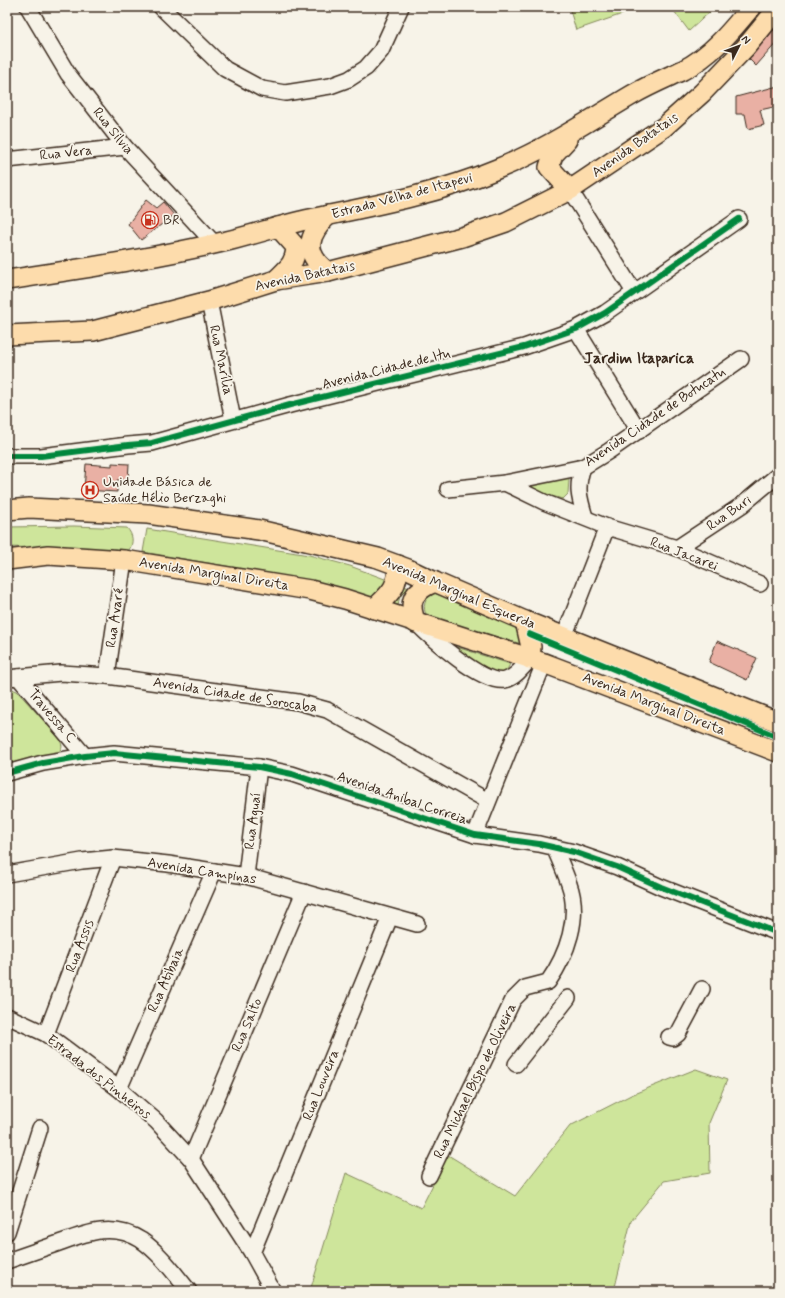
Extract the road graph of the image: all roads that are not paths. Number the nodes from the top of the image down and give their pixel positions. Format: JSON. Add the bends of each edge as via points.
{"nodes":[{"id":1,"x":28,"y":7,"type":"edge"},
{"id":2,"x":161,"y":7,"type":"edge"},
{"id":3,"x":401,"y":7,"type":"edge"},
{"id":4,"x":751,"y":7,"type":"edge"},
{"id":5,"x":778,"y":8,"type":"edge"},
{"id":6,"x":576,"y":130,"type":"junction"},
{"id":7,"x":125,"y":147,"type":"junction"},
{"id":8,"x":7,"y":160,"type":"edge"},
{"id":9,"x":570,"y":190,"type":"junction"},
{"id":10,"x":328,"y":216,"type":"junction"},
{"id":11,"x":739,"y":219,"type":"dead end"},
{"id":12,"x":278,"y":227,"type":"junction"},
{"id":13,"x":214,"y":243,"type":"junction"},
{"id":14,"x":328,"y":272,"type":"junction"},
{"id":15,"x":7,"y":280,"type":"edge"},
{"id":16,"x":276,"y":280,"type":"junction"},
{"id":17,"x":634,"y":292,"type":"junction"},
{"id":18,"x":209,"y":301,"type":"junction"},
{"id":19,"x":576,"y":329,"type":"junction"},
{"id":20,"x":7,"y":335,"type":"edge"},
{"id":21,"x":741,"y":359,"type":"dead end"},
{"id":22,"x":233,"y":420,"type":"junction"},
{"id":23,"x":638,"y":431,"type":"junction"},
{"id":24,"x":7,"y":456,"type":"edge"},
{"id":25,"x":583,"y":467,"type":"junction"},
{"id":26,"x":778,"y":475,"type":"edge"},
{"id":27,"x":505,"y":483,"type":"junction"},
{"id":28,"x":448,"y":489,"type":"dead end"},
{"id":29,"x":7,"y":510,"type":"edge"},
{"id":30,"x":585,"y":517,"type":"junction"},
{"id":31,"x":607,"y":527,"type":"junction"},
{"id":32,"x":677,"y":548,"type":"junction"},
{"id":33,"x":7,"y":560,"type":"edge"},
{"id":34,"x":124,"y":560,"type":"junction"},
{"id":35,"x":398,"y":565,"type":"junction"},
{"id":36,"x":435,"y":582,"type":"junction"},
{"id":37,"x":760,"y":584,"type":"dead end"},
{"id":38,"x":374,"y":609,"type":"junction"},
{"id":39,"x":525,"y":621,"type":"junction"},
{"id":40,"x":416,"y":623,"type":"junction"},
{"id":41,"x":564,"y":637,"type":"junction"},
{"id":42,"x":537,"y":661,"type":"junction"},
{"id":43,"x":107,"y":676,"type":"junction"},
{"id":44,"x":13,"y":678,"type":"edge"},
{"id":45,"x":778,"y":722,"type":"edge"},
{"id":46,"x":778,"y":752,"type":"edge"},
{"id":47,"x":85,"y":756,"type":"junction"},
{"id":48,"x":259,"y":767,"type":"junction"},
{"id":49,"x":7,"y":773,"type":"edge"},
{"id":50,"x":488,"y":800,"type":"junction"},
{"id":51,"x":475,"y":835,"type":"junction"},
{"id":52,"x":554,"y":847,"type":"junction"},
{"id":53,"x":113,"y":858,"type":"junction"},
{"id":54,"x":214,"y":871,"type":"junction"},
{"id":55,"x":7,"y":875,"type":"edge"},
{"id":56,"x":246,"y":876,"type":"junction"},
{"id":57,"x":304,"y":892,"type":"junction"},
{"id":58,"x":390,"y":917,"type":"junction"},
{"id":59,"x":417,"y":924,"type":"dead end"},
{"id":60,"x":778,"y":933,"type":"edge"},
{"id":61,"x":702,"y":989,"type":"dead end"},
{"id":62,"x":568,"y":998,"type":"dead end"},
{"id":63,"x":7,"y":1016,"type":"edge"},
{"id":64,"x":46,"y":1034,"type":"junction"},
{"id":65,"x":668,"y":1036,"type":"dead end"},
{"id":66,"x":516,"y":1064,"type":"dead end"},
{"id":67,"x":119,"y":1089,"type":"junction"},
{"id":68,"x":40,"y":1128,"type":"dead end"},
{"id":69,"x":191,"y":1158,"type":"junction"},
{"id":70,"x":429,"y":1176,"type":"dead end"},
{"id":71,"x":7,"y":1232,"type":"edge"},
{"id":72,"x":252,"y":1253,"type":"junction"},
{"id":73,"x":7,"y":1261,"type":"edge"},
{"id":74,"x":189,"y":1291,"type":"edge"},
{"id":75,"x":273,"y":1291,"type":"edge"}],
"edges":[{"from":1,"to":7,"type":"street","name":"Rua Silvia","via":[[68,74]]},
{"from":2,"to":3,"type":"street","via":[[225,70],[262,89],[285,93],[330,86],[349,79],[366,68],[381,51]]},
{"from":4,"to":6,"type":"main road","name":"Estrada Velha de Itapevi","via":[[713,49],[684,69],[656,81]]},
{"from":5,"to":9,"type":"main road","name":"Avenida Batatais","via":[[745,48],[683,111],[664,127]]},
{"from":6,"to":9,"type":"main road","via":[[550,161],[549,166]]},
{"from":6,"to":10,"type":"main road","name":"Estrada Velha de Itapevi","via":[[542,149],[488,173],[379,205]]},
{"from":7,"to":8,"type":"street","name":"Rua Vera"},
{"from":7,"to":13,"type":"street","name":"Rua Silvia"},
{"from":9,"to":14,"type":"main road","name":"Avenida Batatais","via":[[518,217],[462,237]]},
{"from":9,"to":17,"type":"street"},
{"from":10,"to":12,"type":"main road","name":"Estrada Velha de Itapevi"},
{"from":10,"to":14,"type":"main road","via":[[318,225],[310,246],[317,263]]},
{"from":11,"to":17,"type":"street","name":"Avenida Cidade de Itu"},
{"from":12,"to":13,"type":"main road","name":"Estrada Velha de Itapevi"},
{"from":12,"to":16,"type":"main road","via":[[296,246],[296,258]]},
{"from":13,"to":15,"type":"main road","name":"Estrada Velha de Itapevi","via":[[75,270]]},
{"from":14,"to":16,"type":"main road","name":"Avenida Batatais"},
{"from":16,"to":18,"type":"main road","name":"Avenida Batatais"},
{"from":17,"to":19,"type":"street","name":"Avenida Cidade de Itu","via":[[605,313]]},
{"from":18,"to":20,"type":"main road","name":"Avenida Batatais","via":[[94,331]]},
{"from":18,"to":22,"type":"street","name":"Rua Marília"},
{"from":19,"to":22,"type":"street","name":"Avenida Cidade de Itu","via":[[524,347]]},
{"from":19,"to":23,"type":"street"},
{"from":21,"to":23,"type":"street","name":"Avenida Cidade de Botucatu"},
{"from":22,"to":24,"type":"street","name":"Avenida Cidade de Itu","via":[[152,444],[41,456]]},
{"from":23,"to":25,"type":"street","name":"Avenida Cidade de Botucatu"},
{"from":25,"to":27,"type":"street","name":"Avenida Cidade de Botucatu"},
{"from":25,"to":30,"type":"street","via":[[578,481],[578,494]]},
{"from":26,"to":32,"type":"street","name":"Rua Buri","via":[[742,505]]},
{"from":27,"to":28,"type":"street","name":"Avenida Cidade de Botucatu"},
{"from":27,"to":30,"type":"street","name":"Rua Jacarei","via":[[544,502]]},
{"from":29,"to":35,"type":"main road","name":"Avenida Marginal Esquerda","via":[[29,508],[148,514],[259,530]]},
{"from":30,"to":31,"type":"street","name":"Rua Jacarei"},
{"from":31,"to":32,"type":"street","name":"Rua Jacarei"},
{"from":31,"to":41,"type":"street"},
{"from":32,"to":37,"type":"street","name":"Rua Jacarei"},
{"from":33,"to":34,"type":"main road","name":"Avenida Marginal Direita","via":[[48,555]]},
{"from":34,"to":38,"type":"main road","name":"Avenida Marginal Direita","via":[[310,590]]},
{"from":34,"to":43,"type":"street","name":"Rua Avaré"},
{"from":35,"to":36,"type":"main road","name":"Avenida Marginal Esquerda"},
{"from":35,"to":38,"type":"main road","via":[[398,580],[395,586]]},
{"from":36,"to":39,"type":"main road","name":"Avenida Marginal Esquerda"},
{"from":36,"to":40,"type":"main road","via":[[422,587],[414,597],[411,612]]},
{"from":38,"to":40,"type":"main road","name":"Avenida Marginal Direita"},
{"from":39,"to":41,"type":"main road","name":"Avenida Marginal Esquerda"},
{"from":39,"to":42,"type":"main road"},
{"from":40,"to":42,"type":"main road","name":"Avenida Marginal Direita"},
{"from":40,"to":42,"type":"street","name":"Avenida Marginal Direita","via":[[463,663],[496,680],[508,679]]},
{"from":41,"to":45,"type":"main road","name":"Avenida Marginal Esquerda"},
{"from":42,"to":46,"type":"main road","name":"Avenida Marginal Direita"},
{"from":42,"to":50,"type":"street"},
{"from":43,"to":44,"type":"street","name":"Avenida Cidade de Sorocaba","via":[[61,673]]},
{"from":43,"to":50,"type":"street","name":"Avenida Cidade de Sorocaba","via":[[298,702],[328,710]]},
{"from":44,"to":47,"type":"street","name":"Travessa C"},
{"from":47,"to":48,"type":"street","name":"Avenida Anibal Correia","via":[[114,753]]},
{"from":47,"to":49,"type":"street","name":"Avenida Anibal Correia","via":[[43,763]]},
{"from":48,"to":51,"type":"street","name":"Avenida Anibal Correia","via":[[299,777]]},
{"from":48,"to":56,"type":"street","name":"Rua Aguaí"},
{"from":50,"to":51,"type":"street"},
{"from":51,"to":52,"type":"street","name":"Avenida Anibal Correia"},
{"from":52,"to":60,"type":"street","name":"Avenida Anibal Correia","via":[[617,867]]},
{"from":52,"to":70,"type":"street","name":"Rua Michael Bispo de Oliveira","via":[[573,898],[572,933],[548,982],[525,988],[513,1000]]},
{"from":53,"to":54,"type":"street","name":"Avenida Campinas"},
{"from":53,"to":55,"type":"street","name":"Avenida Campinas"},
{"from":53,"to":64,"type":"street","name":"Rua Assis"},
{"from":54,"to":56,"type":"street","name":"Avenida Campinas"},
{"from":54,"to":67,"type":"street","name":"Rua Atibaia"},
{"from":56,"to":57,"type":"street","name":"Avenida Campinas"},
{"from":57,"to":58,"type":"street","name":"Avenida Campinas"},
{"from":57,"to":69,"type":"street","name":"Rua Salto"},
{"from":58,"to":59,"type":"street","name":"Avenida Campinas"},
{"from":58,"to":72,"type":"street","name":"Rua Louveira"},
{"from":61,"to":65,"type":"street","via":[[678,1034],[673,1038]]},
{"from":62,"to":66,"type":"street"},
{"from":63,"to":64,"type":"street","name":"Estrada dos Pinheiros"},
{"from":64,"to":67,"type":"street","name":"Estrada dos Pinheiros"},
{"from":67,"to":69,"type":"street","name":"Estrada dos Pinheiros","via":[[156,1121]]},
{"from":68,"to":71,"type":"street"},
{"from":69,"to":72,"type":"street","name":"Estrada dos Pinheiros"},
{"from":72,"to":75,"type":"street","name":"Estrada dos Pinheiros"},
{"from":73,"to":74,"type":"street","via":[[80,1234],[113,1230],[129,1234],[148,1246]]}]}
